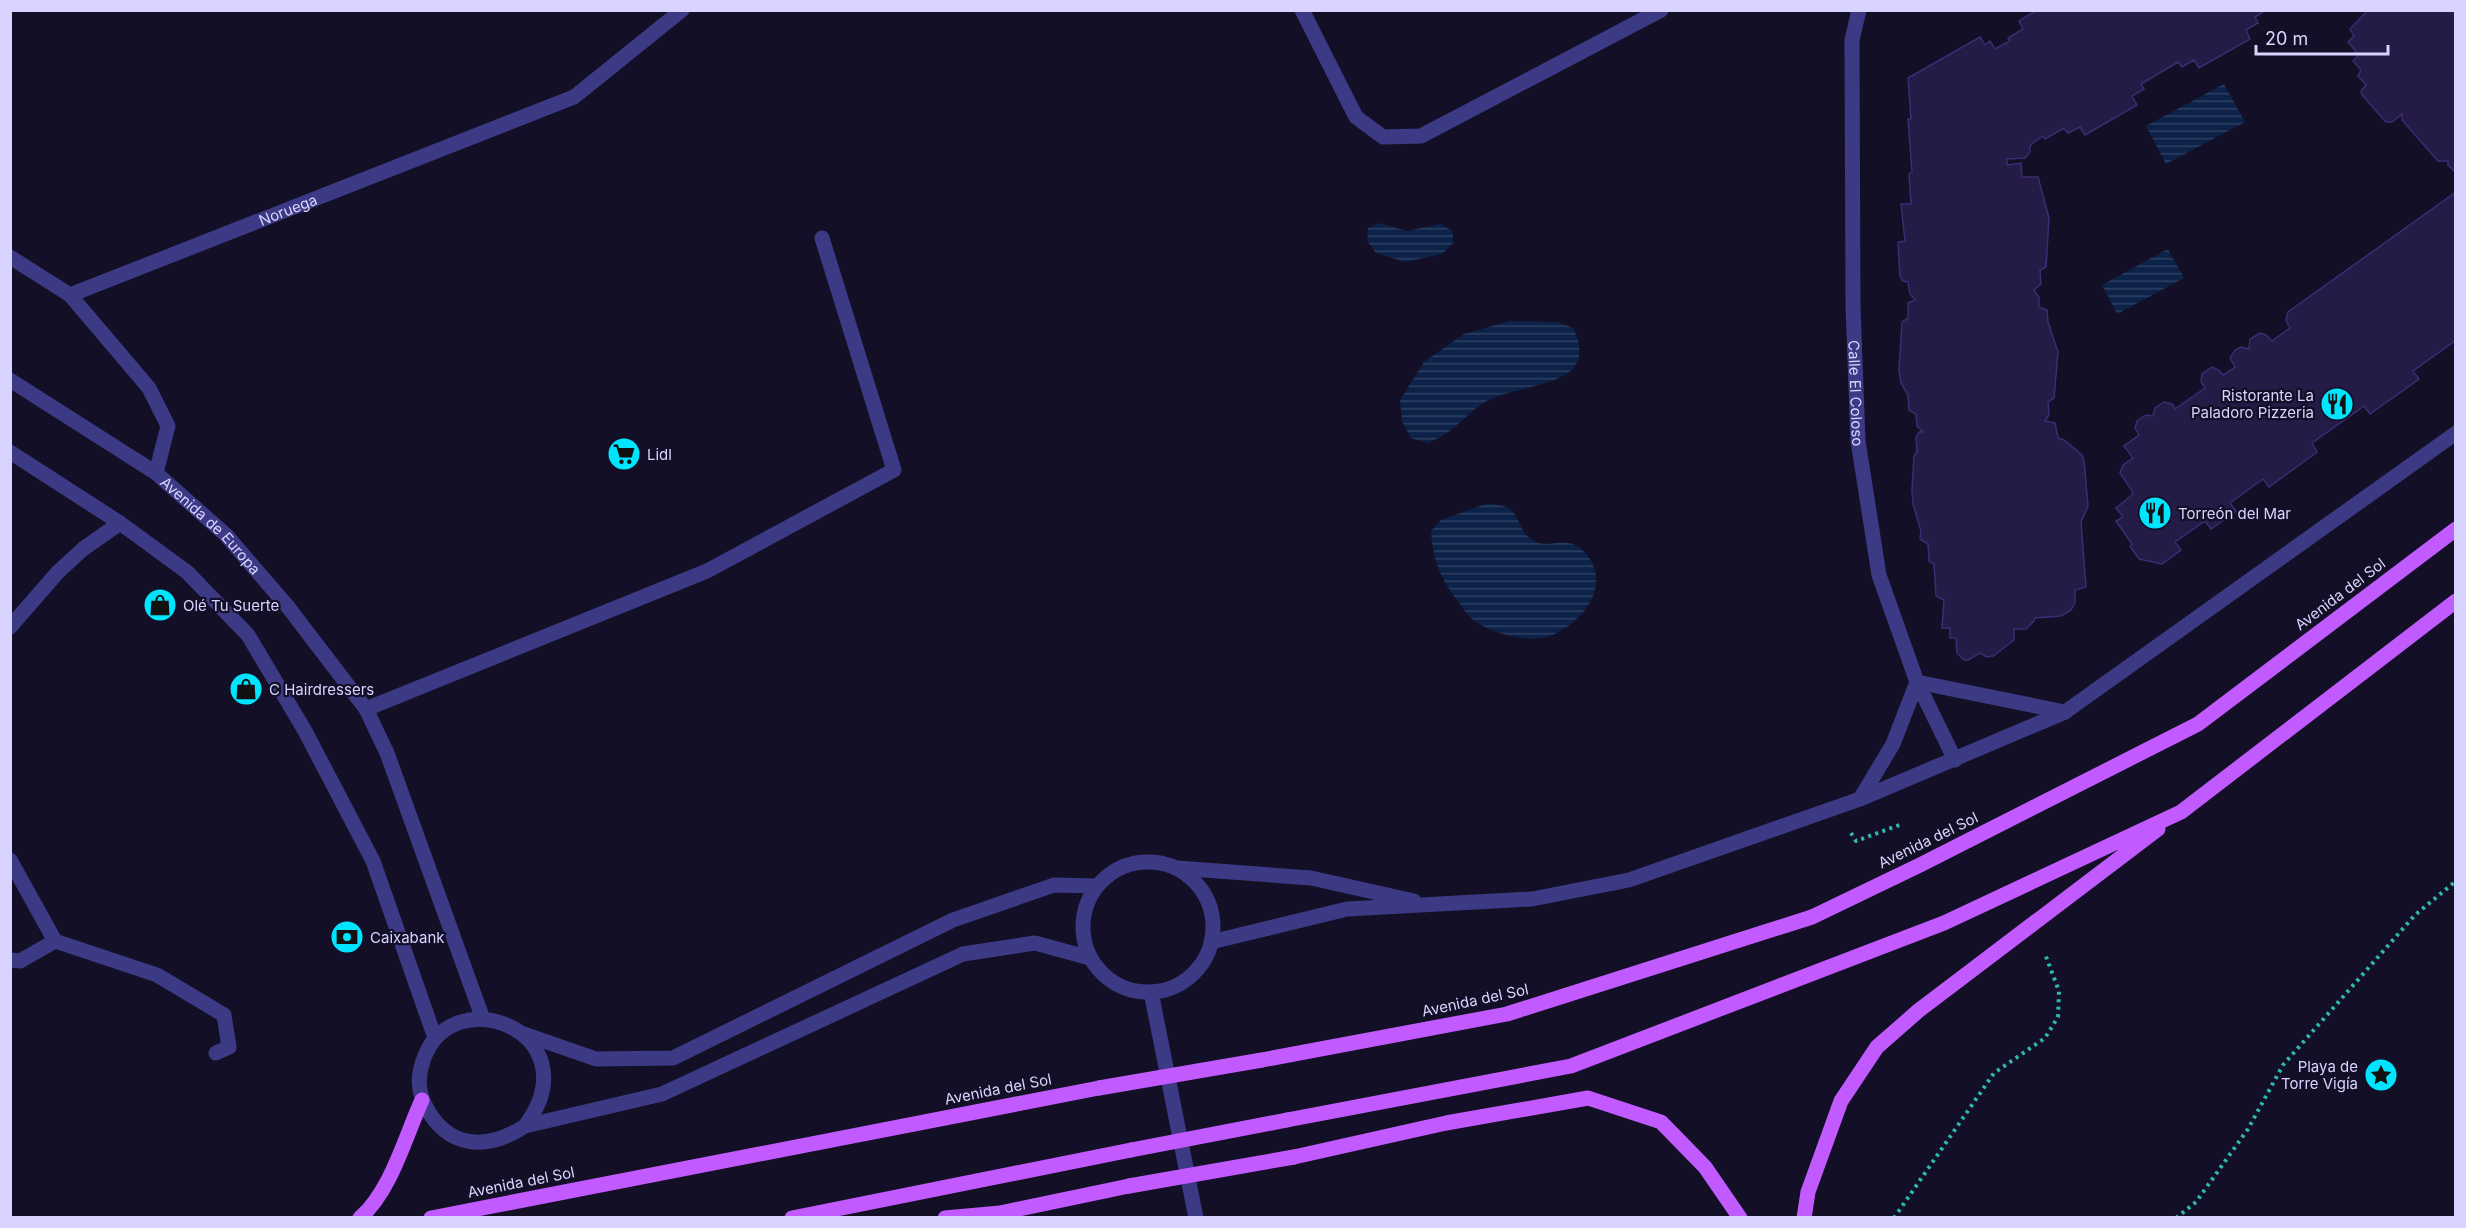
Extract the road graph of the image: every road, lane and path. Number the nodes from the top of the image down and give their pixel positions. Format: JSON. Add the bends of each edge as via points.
{"nodes":[{"id":1,"x":682,"y":10,"type":"edge"},
{"id":2,"x":1302,"y":10,"type":"edge"},
{"id":3,"x":1661,"y":10,"type":"edge"},
{"id":4,"x":1859,"y":10,"type":"edge"},
{"id":5,"x":822,"y":238,"type":"dead end"},
{"id":6,"x":10,"y":257,"type":"edge"},
{"id":7,"x":70,"y":295,"type":"junction"},
{"id":8,"x":10,"y":380,"type":"edge"},
{"id":9,"x":2456,"y":433,"type":"edge"},
{"id":10,"x":10,"y":452,"type":"edge"},
{"id":11,"x":156,"y":473,"type":"junction"},
{"id":12,"x":120,"y":523,"type":"junction"},
{"id":13,"x":2456,"y":529,"type":"edge"},
{"id":14,"x":2456,"y":601,"type":"edge"},
{"id":15,"x":10,"y":627,"type":"edge"},
{"id":16,"x":1917,"y":682,"type":"junction"},
{"id":17,"x":366,"y":709,"type":"junction"},
{"id":18,"x":2065,"y":712,"type":"junction"},
{"id":19,"x":1955,"y":760,"type":"junction"},
{"id":20,"x":1860,"y":799,"type":"junction"},
{"id":21,"x":2181,"y":812,"type":"junction"},
{"id":22,"x":10,"y":860,"type":"edge"},
{"id":23,"x":1176,"y":868,"type":"junction"},
{"id":24,"x":2456,"y":881,"type":"edge"},
{"id":25,"x":1097,"y":886,"type":"junction"},
{"id":26,"x":1437,"y":906,"type":"junction"},
{"id":27,"x":56,"y":941,"type":"junction"},
{"id":28,"x":1211,"y":942,"type":"junction"},
{"id":29,"x":2044,"y":952,"type":"dead end"},
{"id":30,"x":1090,"y":958,"type":"junction"},
{"id":31,"x":10,"y":960,"type":"edge"},
{"id":32,"x":1151,"y":992,"type":"junction"},
{"id":33,"x":483,"y":1018,"type":"junction"},
{"id":34,"x":522,"y":1033,"type":"junction"},
{"id":35,"x":435,"y":1038,"type":"junction"},
{"id":36,"x":216,"y":1053,"type":"dead end"},
{"id":37,"x":422,"y":1100,"type":"junction"},
{"id":38,"x":525,"y":1126,"type":"junction"},
{"id":39,"x":360,"y":1218,"type":"edge"},
{"id":40,"x":431,"y":1218,"type":"edge"},
{"id":41,"x":792,"y":1218,"type":"edge"},
{"id":42,"x":945,"y":1218,"type":"edge"},
{"id":43,"x":1196,"y":1218,"type":"edge"},
{"id":44,"x":1740,"y":1218,"type":"edge"},
{"id":45,"x":1804,"y":1218,"type":"edge"},
{"id":46,"x":1894,"y":1218,"type":"edge"},
{"id":47,"x":2176,"y":1218,"type":"edge"}],
"edges":[{"from":1,"to":7,"type":"street","name":"Noruega","via":[[574,98]]},
{"from":2,"to":3,"type":"street","via":[[1356,117],[1383,137],[1421,136]]},
{"from":4,"to":16,"type":"street","name":"Calle El Coloso","via":[[1852,40],[1858,441],[1879,574]]},
{"from":5,"to":17,"type":"street","via":[[894,470],[707,571]]},
{"from":6,"to":7,"type":"street"},
{"from":7,"to":11,"type":"street","via":[[149,388],[168,426]]},
{"from":8,"to":11,"type":"street","name":"Avenida de Europa"},
{"from":9,"to":18,"type":"street"},
{"from":10,"to":12,"type":"street"},
{"from":11,"to":17,"type":"street","name":"Avenida de Europa","via":[[226,535]]},
{"from":12,"to":15,"type":"street","via":[[58,572]]},
{"from":12,"to":35,"type":"street","via":[[187,572],[248,635],[310,740],[373,861]]},
{"from":13,"to":40,"type":"main road","name":"Avenida del Sol","bridge":true,"via":[[2198,724],[1812,917],[1507,1014],[1099,1088]]},
{"from":14,"to":21,"type":"main road"},
{"from":16,"to":18,"type":"street"},
{"from":16,"to":19,"type":"street","name":"Calle El Coloso"},
{"from":16,"to":20,"type":"street","via":[[1893,744]]},
{"from":17,"to":33,"type":"street","name":"Avenida de Europa","via":[[387,753]]},
{"from":18,"to":19,"type":"street"},
{"from":19,"to":20,"type":"street"},
{"from":20,"to":26,"type":"street","via":[[1629,880],[1532,899]]},
{"from":21,"to":41,"type":"main road","bridge":true,"via":[[1944,922],[1571,1066]]},
{"from":21,"to":45,"type":"main road","via":[[1918,1011],[1877,1047],[1841,1101],[1808,1192]]},
{"from":22,"to":27,"type":"street"},
{"from":23,"to":25,"type":"street","via":[[1150,862],[1125,865],[1109,873]]},
{"from":23,"to":26,"type":"street","via":[[1311,878]]},
{"from":23,"to":28,"type":"street","via":[[1194,880],[1207,898],[1213,920]]},
{"from":24,"to":47,"type":"path","via":[[2415,915],[2283,1065],[2248,1129],[2196,1203]]},
{"from":25,"to":30,"type":"street","via":[[1087,902],[1083,921]]},
{"from":25,"to":34,"type":"street","via":[[1054,885],[953,920],[673,1058],[596,1059]]},
{"from":26,"to":28,"type":"street","via":[[1347,909]]},
{"from":27,"to":31,"type":"street","via":[[20,961]]},
{"from":27,"to":36,"type":"street","via":[[157,975],[224,1015],[229,1047]]},
{"from":28,"to":32,"type":"street","via":[[1204,961],[1190,977],[1171,988]]},
{"from":29,"to":46,"type":"path","via":[[2060,991],[2058,1017],[2045,1038],[1994,1073]]},
{"from":30,"to":32,"type":"street","via":[[1116,984]]},
{"from":30,"to":38,"type":"street","via":[[1035,943],[963,954],[662,1094]]},
{"from":32,"to":43,"type":"street"},
{"from":33,"to":34,"type":"street","via":[[497,1020]]},
{"from":33,"to":35,"type":"street","via":[[457,1024]]},
{"from":34,"to":38,"type":"street","via":[[543,1068],[544,1090]]},
{"from":35,"to":37,"type":"street","via":[[421,1068]]},
{"from":37,"to":38,"type":"street","via":[[431,1118],[447,1133],[466,1141],[487,1143],[507,1138]]},
{"from":37,"to":39,"type":"main road","via":[[386,1185]]},
{"from":42,"to":44,"type":"main road","bridge":true,"via":[[1000,1214],[1588,1098],[1660,1122],[1706,1167]]}]}
